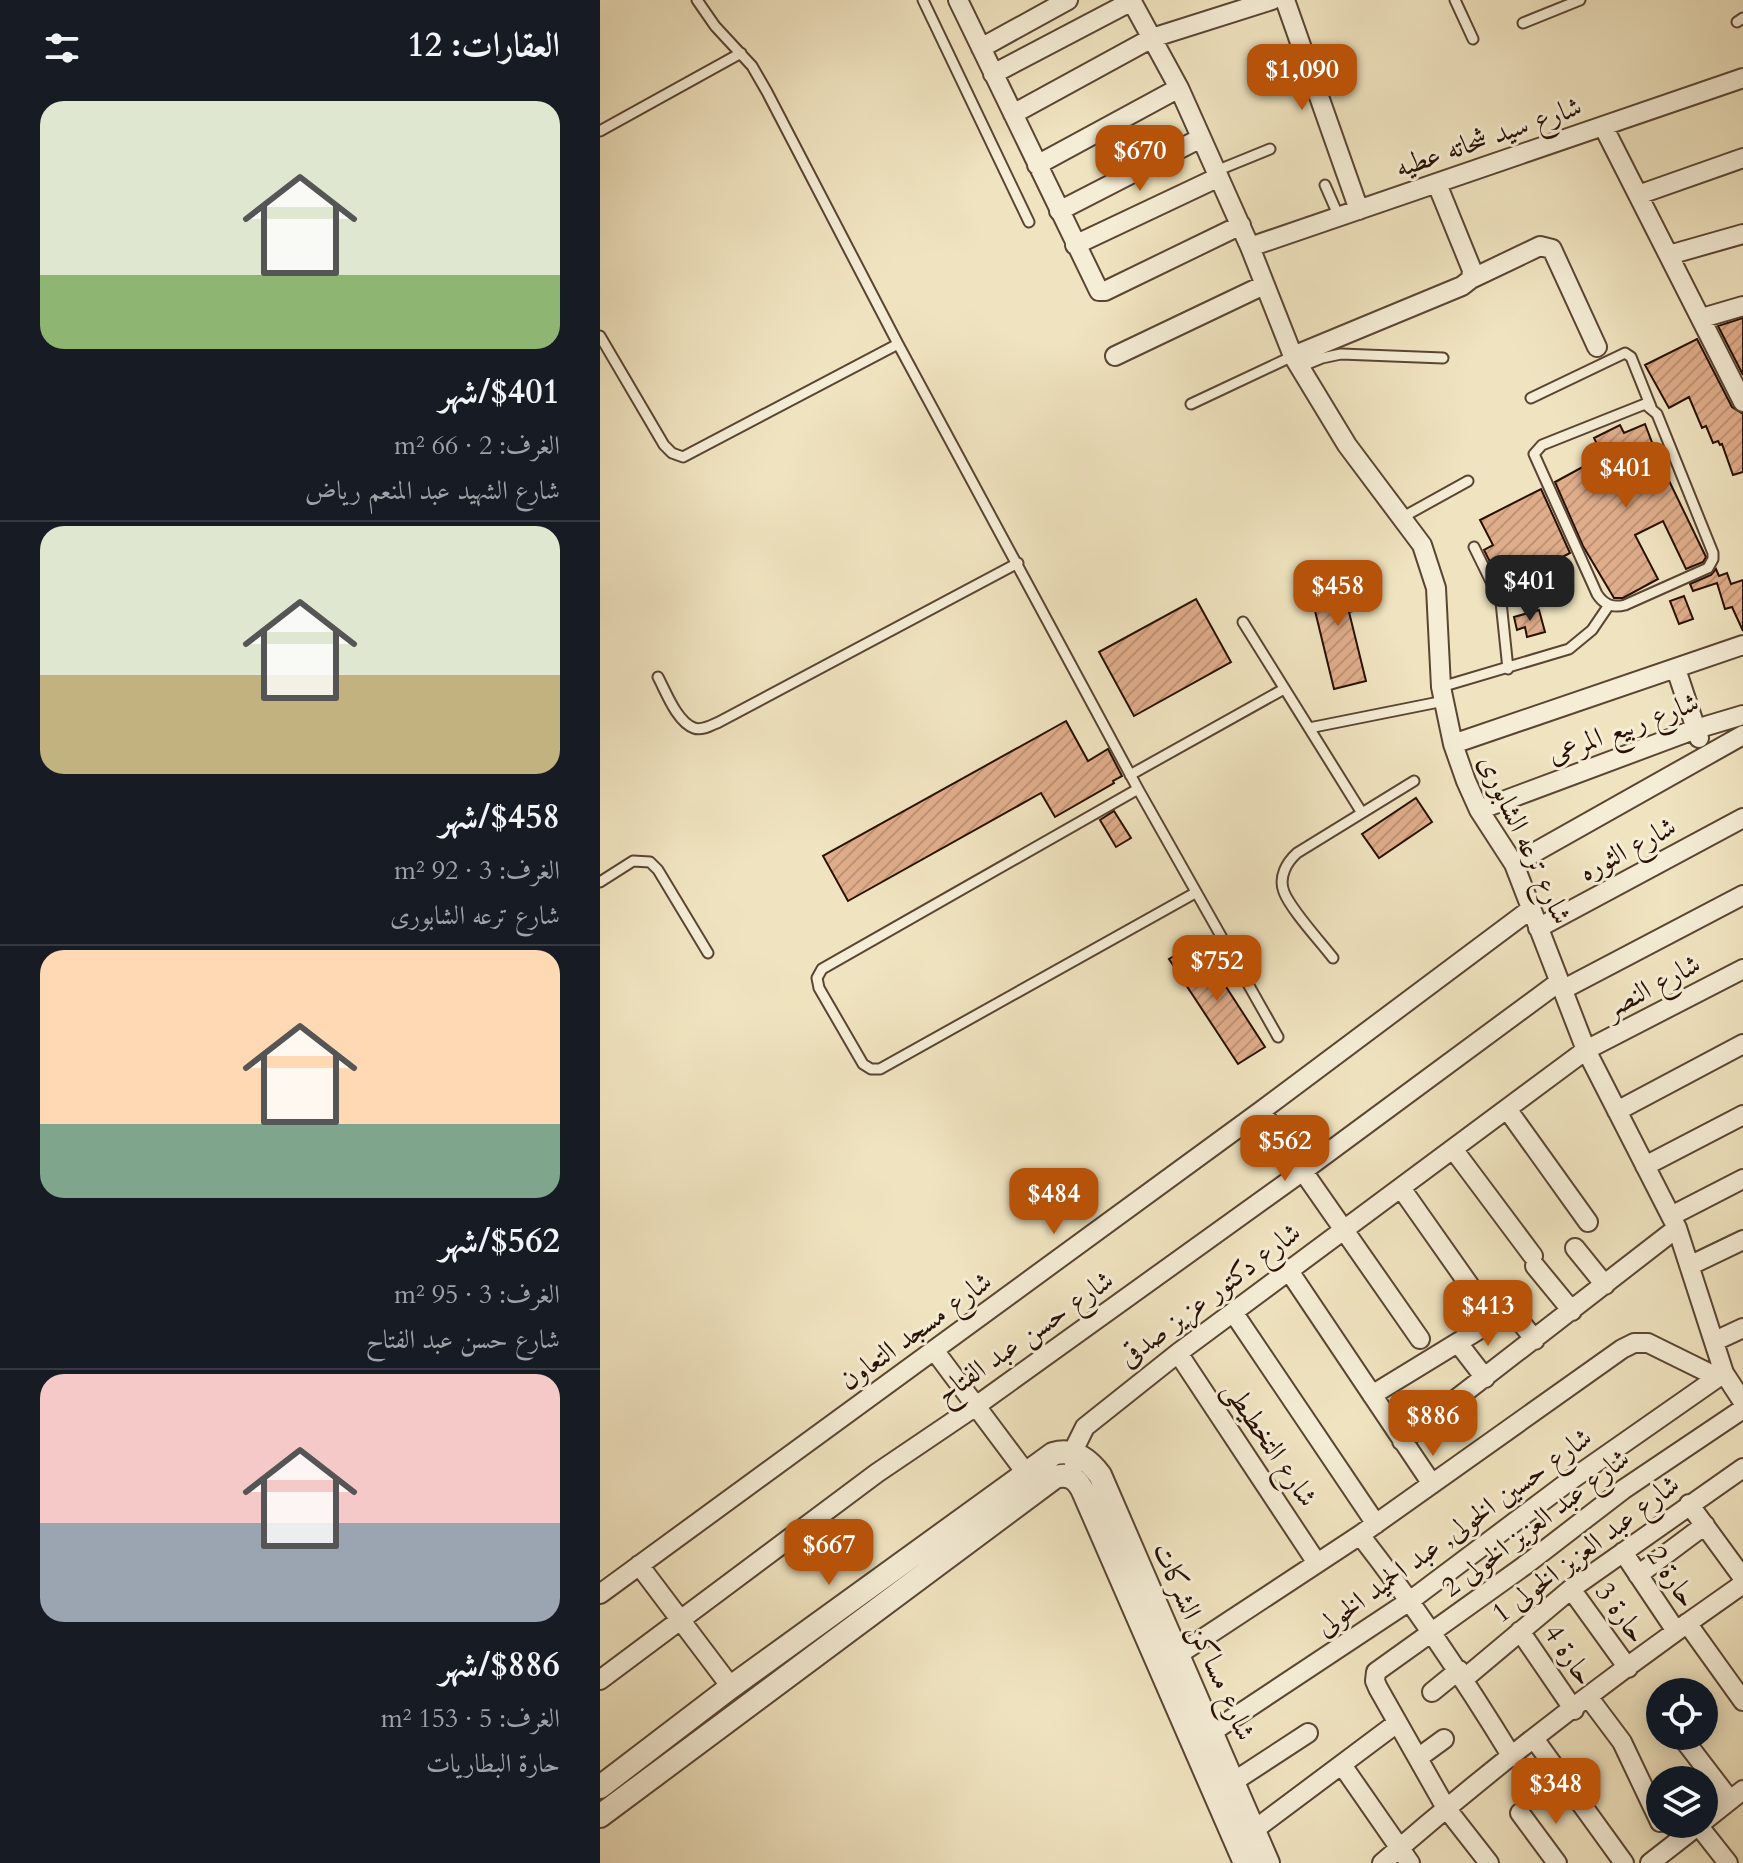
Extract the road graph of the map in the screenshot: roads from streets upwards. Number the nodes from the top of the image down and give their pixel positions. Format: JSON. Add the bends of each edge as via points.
{"nodes":[{"id":1,"x":958,"y":0,"type":"edge"},
{"id":2,"x":1068,"y":0,"type":"edge"},
{"id":3,"x":1132,"y":0,"type":"edge"},
{"id":4,"x":1285,"y":0,"type":"edge"},
{"id":5,"x":1261,"y":2,"type":"edge"},
{"id":6,"x":1152,"y":38,"type":"junction"},
{"id":7,"x":981,"y":48,"type":"junction"},
{"id":8,"x":993,"y":74,"type":"junction"},
{"id":9,"x":1743,"y":78,"type":"edge"},
{"id":10,"x":1179,"y":88,"type":"junction"},
{"id":11,"x":1013,"y":114,"type":"junction"},
{"id":12,"x":1603,"y":126,"type":"junction"},
{"id":13,"x":1201,"y":138,"type":"junction"},
{"id":14,"x":1743,"y":158,"type":"edge"},
{"id":15,"x":1037,"y":165,"type":"junction"},
{"id":16,"x":1218,"y":174,"type":"junction"},
{"id":17,"x":1437,"y":184,"type":"junction"},
{"id":18,"x":1638,"y":195,"type":"junction"},
{"id":19,"x":1359,"y":210,"type":"junction"},
{"id":20,"x":1059,"y":211,"type":"junction"},
{"id":21,"x":1241,"y":225,"type":"junction"},
{"id":22,"x":1743,"y":234,"type":"edge"},
{"id":23,"x":1075,"y":245,"type":"junction"},
{"id":24,"x":1250,"y":247,"type":"junction"},
{"id":25,"x":1669,"y":255,"type":"junction"},
{"id":26,"x":1471,"y":279,"type":"junction"},
{"id":27,"x":1264,"y":285,"type":"junction"},
{"id":28,"x":1743,"y":306,"type":"edge"},
{"id":29,"x":1702,"y":318,"type":"junction"},
{"id":30,"x":1597,"y":347,"type":"dead end"},
{"id":31,"x":1115,"y":356,"type":"dead end"},
{"id":32,"x":1296,"y":361,"type":"junction"},
{"id":33,"x":1736,"y":371,"type":"edge"},
{"id":34,"x":1743,"y":402,"type":"edge"},
{"id":35,"x":1743,"y":645,"type":"edge"},
{"id":36,"x":1676,"y":669,"type":"junction"},
{"id":37,"x":1743,"y":715,"type":"edge"},
{"id":38,"x":1696,"y":729,"type":"junction"},
{"id":39,"x":1743,"y":735,"type":"edge"},
{"id":40,"x":1453,"y":744,"type":"junction"},
{"id":41,"x":1705,"y":757,"type":"junction"},
{"id":42,"x":1479,"y":810,"type":"junction"},
{"id":43,"x":1743,"y":818,"type":"edge"},
{"id":44,"x":1514,"y":864,"type":"junction"},
{"id":45,"x":1743,"y":895,"type":"edge"},
{"id":46,"x":1531,"y":909,"type":"junction"},
{"id":47,"x":1538,"y":928,"type":"junction"},
{"id":48,"x":1743,"y":969,"type":"edge"},
{"id":49,"x":1560,"y":986,"type":"junction"},
{"id":50,"x":1743,"y":1044,"type":"edge"},
{"id":51,"x":1586,"y":1050,"type":"junction"},
{"id":52,"x":1507,"y":1109,"type":"junction"},
{"id":53,"x":1261,"y":1111,"type":"junction"},
{"id":54,"x":1617,"y":1111,"type":"junction"},
{"id":55,"x":1743,"y":1115,"type":"edge"},
{"id":56,"x":1453,"y":1149,"type":"junction"},
{"id":57,"x":1645,"y":1166,"type":"junction"},
{"id":58,"x":1303,"y":1171,"type":"junction"},
{"id":59,"x":1743,"y":1179,"type":"edge"},
{"id":60,"x":1401,"y":1188,"type":"junction"},
{"id":61,"x":1588,"y":1222,"type":"dead end"},
{"id":62,"x":1674,"y":1222,"type":"junction"},
{"id":63,"x":1344,"y":1231,"type":"junction"},
{"id":64,"x":1743,"y":1240,"type":"edge"},
{"id":65,"x":1575,"y":1248,"type":"dead end"},
{"id":66,"x":1691,"y":1265,"type":"junction"},
{"id":67,"x":1289,"y":1271,"type":"junction"},
{"id":68,"x":1605,"y":1285,"type":"junction"},
{"id":69,"x":1477,"y":1296,"type":"dead end"},
{"id":70,"x":1572,"y":1311,"type":"junction"},
{"id":71,"x":1233,"y":1312,"type":"junction"},
{"id":72,"x":1743,"y":1328,"type":"edge"},
{"id":73,"x":1420,"y":1339,"type":"dead end"},
{"id":74,"x":1535,"y":1340,"type":"junction"},
{"id":75,"x":1715,"y":1341,"type":"junction"},
{"id":76,"x":1458,"y":1343,"type":"junction"},
{"id":77,"x":934,"y":1350,"type":"junction"},
{"id":78,"x":1178,"y":1353,"type":"junction"},
{"id":79,"x":1721,"y":1375,"type":"junction"},
{"id":80,"x":1485,"y":1378,"type":"junction"},
{"id":81,"x":1372,"y":1395,"type":"junction"},
{"id":82,"x":1742,"y":1399,"type":"edge"},
{"id":83,"x":976,"y":1406,"type":"junction"},
{"id":84,"x":1402,"y":1441,"type":"junction"},
{"id":85,"x":1074,"y":1454,"type":"junction"},
{"id":86,"x":1743,"y":1468,"type":"edge"},
{"id":87,"x":1026,"y":1473,"type":"junction"},
{"id":88,"x":1078,"y":1482,"type":"junction"},
{"id":89,"x":1432,"y":1484,"type":"junction"},
{"id":90,"x":1689,"y":1504,"type":"junction"},
{"id":91,"x":1705,"y":1525,"type":"junction"},
{"id":92,"x":1368,"y":1530,"type":"junction"},
{"id":93,"x":1623,"y":1552,"type":"junction"},
{"id":94,"x":1317,"y":1563,"type":"junction"},
{"id":95,"x":639,"y":1565,"type":"junction"},
{"id":96,"x":1638,"y":1575,"type":"junction"},
{"id":97,"x":1743,"y":1581,"type":"edge"},
{"id":98,"x":1571,"y":1589,"type":"junction"},
{"id":99,"x":600,"y":1594,"type":"edge"},
{"id":100,"x":1411,"y":1600,"type":"junction"},
{"id":101,"x":681,"y":1621,"type":"junction"},
{"id":102,"x":1681,"y":1627,"type":"junction"},
{"id":103,"x":1520,"y":1631,"type":"junction"},
{"id":104,"x":1433,"y":1632,"type":"junction"},
{"id":105,"x":1178,"y":1655,"type":"junction"},
{"id":106,"x":1158,"y":1668,"type":"junction"},
{"id":107,"x":1628,"y":1668,"type":"junction"},
{"id":108,"x":1462,"y":1674,"type":"junction"},
{"id":109,"x":600,"y":1680,"type":"edge"},
{"id":110,"x":731,"y":1687,"type":"junction"},
{"id":111,"x":1432,"y":1692,"type":"dead end"},
{"id":112,"x":1589,"y":1698,"type":"junction"},
{"id":113,"x":1743,"y":1701,"type":"edge"},
{"id":114,"x":1574,"y":1710,"type":"junction"},
{"id":115,"x":1397,"y":1723,"type":"junction"},
{"id":116,"x":1212,"y":1732,"type":"junction"},
{"id":117,"x":1308,"y":1733,"type":"dead end"},
{"id":118,"x":1444,"y":1739,"type":"dead end"},
{"id":119,"x":1535,"y":1740,"type":"junction"},
{"id":120,"x":1694,"y":1750,"type":"edge"},
{"id":121,"x":1512,"y":1757,"type":"junction"},
{"id":122,"x":1418,"y":1758,"type":"junction"},
{"id":123,"x":1342,"y":1765,"type":"junction"},
{"id":124,"x":1233,"y":1782,"type":"junction"},
{"id":125,"x":600,"y":1787,"type":"edge"},
{"id":126,"x":1646,"y":1793,"type":"edge"},
{"id":127,"x":1736,"y":1795,"type":"edge"},
{"id":128,"x":1446,"y":1808,"type":"junction"},
{"id":129,"x":1718,"y":1809,"type":"edge"},
{"id":130,"x":1520,"y":1813,"type":"dead end"},
{"id":131,"x":600,"y":1816,"type":"edge"},
{"id":132,"x":1254,"y":1830,"type":"junction"},
{"id":133,"x":1667,"y":1838,"type":"edge"},
{"id":134,"x":1681,"y":1838,"type":"edge"},
{"id":135,"x":1711,"y":1838,"type":"edge"},
{"id":136,"x":1671,"y":1846,"type":"junction"},
{"id":137,"x":1404,"y":1856,"type":"edge"},
{"id":138,"x":1654,"y":1862,"type":"edge"},
{"id":139,"x":1245,"y":1863,"type":"edge"},
{"id":140,"x":1268,"y":1863,"type":"edge"},
{"id":141,"x":1382,"y":1863,"type":"edge"},
{"id":142,"x":1489,"y":1863,"type":"edge"},
{"id":143,"x":1557,"y":1863,"type":"edge"},
{"id":144,"x":1624,"y":1863,"type":"edge"},
{"id":145,"x":1728,"y":1863,"type":"edge"}],
"edges":[{"from":1,"to":7,"type":"street"},
{"from":2,"to":7,"type":"street"},
{"from":3,"to":6,"type":"street","name":"شارع ترعه الشابورى"},
{"from":3,"to":8,"type":"street"},
{"from":4,"to":19,"type":"street"},
{"from":5,"to":6,"type":"street"},
{"from":6,"to":10,"type":"street","name":"شارع ترعه الشابورى"},
{"from":6,"to":11,"type":"street"},
{"from":7,"to":8,"type":"street"},
{"from":8,"to":11,"type":"street"},
{"from":9,"to":12,"type":"street","name":"شارع سيد شحاته عطيه"},
{"from":10,"to":13,"type":"street","name":"شارع ترعه الشابورى"},
{"from":10,"to":15,"type":"street"},
{"from":11,"to":15,"type":"street"},
{"from":12,"to":17,"type":"street","name":"شارع سيد شحاته عطيه"},
{"from":12,"to":18,"type":"street"},
{"from":13,"to":16,"type":"street","name":"شارع ترعه الشابورى"},
{"from":13,"to":20,"type":"street"},
{"from":14,"to":18,"type":"street"},
{"from":15,"to":20,"type":"street"},
{"from":16,"to":21,"type":"street","name":"شارع ترعه الشابورى"},
{"from":16,"to":23,"type":"street"},
{"from":17,"to":19,"type":"street","name":"شارع سيد شحاته عطيه"},
{"from":17,"to":26,"type":"street"},
{"from":18,"to":25,"type":"street"},
{"from":19,"to":24,"type":"street","name":"شارع سيد شحاته عطيه"},
{"from":20,"to":23,"type":"street"},
{"from":21,"to":23,"type":"street","via":[[1105,291],[1097,289]]},
{"from":21,"to":24,"type":"street","name":"شارع ترعه الشابورى"},
{"from":22,"to":25,"type":"street"},
{"from":24,"to":27,"type":"street","name":"شارع ترعه الشابورى"},
{"from":25,"to":29,"type":"street"},
{"from":26,"to":30,"type":"street","via":[[1540,246],[1552,249]]},
{"from":26,"to":32,"type":"street"},
{"from":27,"to":31,"type":"street"},
{"from":27,"to":32,"type":"street","name":"شارع ترعه الشابورى"},
{"from":28,"to":29,"type":"street"},
{"from":29,"to":33,"type":"street"},
{"from":32,"to":40,"type":"street","name":"شارع ترعه الشابورى","via":[[1347,445],[1422,545],[1436,588],[1442,694]]},
{"from":33,"to":34,"type":"street"},
{"from":35,"to":36,"type":"street"},
{"from":36,"to":38,"type":"street"},
{"from":36,"to":40,"type":"street"},
{"from":37,"to":38,"type":"street","name":"شارع ربيع المرعى"},
{"from":38,"to":41,"type":"street"},
{"from":38,"to":42,"type":"street","name":"شارع ربيع المرعى"},
{"from":39,"to":41,"type":"street"},
{"from":40,"to":42,"type":"street","name":"شارع ترعه الشابورى"},
{"from":41,"to":44,"type":"street"},
{"from":42,"to":44,"type":"street","name":"شارع ترعه الشابورى"},
{"from":43,"to":47,"type":"street","name":"شارع الثوره"},
{"from":44,"to":46,"type":"street","name":"شارع ترعه الشابورى"},
{"from":45,"to":49,"type":"street","name":"شارع حسن عبد الفتاح"},
{"from":46,"to":47,"type":"street","name":"شارع ترعه الشابورى"},
{"from":46,"to":53,"type":"street","name":"شارع مسجد التعاون"},
{"from":47,"to":49,"type":"street","name":"شارع ترعه الشابورى"},
{"from":48,"to":51,"type":"street","name":"شارع النصر"},
{"from":49,"to":51,"type":"street","name":"شارع ترعه الشابورى"},
{"from":49,"to":58,"type":"street","name":"شارع حسن عبد الفتاح"},
{"from":50,"to":54,"type":"street"},
{"from":51,"to":52,"type":"street","name":"شارع دكتور عزيز صدقى"},
{"from":51,"to":54,"type":"street","name":"شارع ترعه الشابورى"},
{"from":52,"to":56,"type":"street","name":"شارع دكتور عزيز صدقى"},
{"from":52,"to":61,"type":"street"},
{"from":53,"to":58,"type":"street"},
{"from":53,"to":77,"type":"street","name":"شارع مسجد التعاون"},
{"from":54,"to":57,"type":"street","name":"شارع ترعه الشابورى"},
{"from":55,"to":57,"type":"street"},
{"from":56,"to":60,"type":"street","name":"شارع دكتور عزيز صدقى"},
{"from":56,"to":70,"type":"street"},
{"from":57,"to":62,"type":"street","name":"شارع ترعه الشابورى"},
{"from":58,"to":63,"type":"street"},
{"from":58,"to":83,"type":"street","name":"شارع حسن عبد الفتاح"},
{"from":59,"to":62,"type":"street"},
{"from":60,"to":63,"type":"street","name":"شارع دكتور عزيز صدقى"},
{"from":60,"to":69,"type":"street"},
{"from":62,"to":66,"type":"street","name":"شارع ترعه الشابورى"},
{"from":62,"to":68,"type":"street"},
{"from":63,"to":67,"type":"street","name":"شارع دكتور عزيز صدقى"},
{"from":63,"to":73,"type":"street"},
{"from":64,"to":66,"type":"street"},
{"from":65,"to":68,"type":"street"},
{"from":66,"to":75,"type":"street","name":"شارع ترعه الشابورى"},
{"from":67,"to":71,"type":"street","name":"شارع دكتور عزيز صدقى"},
{"from":67,"to":81,"type":"street"},
{"from":68,"to":70,"type":"street"},
{"from":70,"to":74,"type":"street"},
{"from":71,"to":78,"type":"street","name":"شارع دكتور عزيز صدقى"},
{"from":71,"to":92,"type":"street"},
{"from":72,"to":75,"type":"street"},
{"from":74,"to":76,"type":"street","via":[[1505,1303]]},
{"from":74,"to":80,"type":"street"},
{"from":75,"to":79,"type":"street","name":"شارع ترعه الشابورى"},
{"from":76,"to":80,"type":"street"},
{"from":76,"to":81,"type":"street"},
{"from":77,"to":83,"type":"street"},
{"from":77,"to":95,"type":"street","name":"شارع مسجد التعاون"},
{"from":78,"to":85,"type":"street","name":"شارع دكتور عزيز صدقى","via":[[1085,1427]]},
{"from":78,"to":94,"type":"street","name":"شارع التخطيطى"},
{"from":79,"to":82,"type":"street","name":"شارع ترعه الشابورى"},
{"from":79,"to":89,"type":"street","via":[[1648,1343],[1634,1343]]},
{"from":79,"to":100,"type":"street","name":"شارع حسين الخولى, عبد الحميد الخولى"},
{"from":80,"to":84,"type":"street"},
{"from":81,"to":84,"type":"street"},
{"from":82,"to":104,"type":"street","name":"شارع عبد العزيز الخولى 2"},
{"from":83,"to":87,"type":"street"},
{"from":83,"to":101,"type":"street","name":"شارع حسن عبد الفتاح","via":[[877,1473]]},
{"from":84,"to":89,"type":"street"},
{"from":85,"to":87,"type":"street","via":[[1053,1454]]},
{"from":85,"to":88,"type":"street"},
{"from":85,"to":105,"type":"street","name":"شارع مساكن الشركات","via":[[1100,1475]]},
{"from":86,"to":90,"type":"street","name":"شارع عبد العزيز الخولى 1"},
{"from":87,"to":110,"type":"street"},
{"from":88,"to":106,"type":"street","name":"شارع مساكن الشركات"},
{"from":88,"to":131,"type":"street","via":[[1055,1477]]},
{"from":89,"to":92,"type":"street"},
{"from":90,"to":91,"type":"street"},
{"from":90,"to":93,"type":"street","name":"شارع عبد العزيز الخولى 1"},
{"from":91,"to":96,"type":"street"},
{"from":91,"to":97,"type":"street"},
{"from":92,"to":94,"type":"street"},
{"from":92,"to":100,"type":"street"},
{"from":93,"to":96,"type":"street","name":"حارة 2"},
{"from":93,"to":98,"type":"street","name":"شارع عبد العزيز الخولى 1"},
{"from":94,"to":105,"type":"street"},
{"from":95,"to":99,"type":"street","name":"شارع مسجد التعاون"},
{"from":95,"to":101,"type":"street"},
{"from":96,"to":102,"type":"street","name":"حارة 2"},
{"from":97,"to":102,"type":"street"},
{"from":98,"to":103,"type":"street","name":"شارع عبد العزيز الخولى 1"},
{"from":98,"to":107,"type":"street","name":"حارة 3"},
{"from":100,"to":104,"type":"street"},
{"from":100,"to":116,"type":"street","name":"شارع حسين الخولى, عبد الحميد الخولى"},
{"from":101,"to":109,"type":"street","name":"شارع حسن عبد الفتاح"},
{"from":101,"to":110,"type":"street"},
{"from":102,"to":107,"type":"street"},
{"from":102,"to":113,"type":"street","name":"حارة 2"},
{"from":103,"to":108,"type":"street","name":"شارع عبد العزيز الخولى 1"},
{"from":103,"to":114,"type":"street","name":"حارة 4"},
{"from":104,"to":108,"type":"street"},
{"from":104,"to":115,"type":"street","name":"شارع عبد العزيز الخولى 2","via":[[1376,1672],[1375,1681]]},
{"from":105,"to":106,"type":"street"},
{"from":105,"to":116,"type":"street","name":"شارع مساكن الشركات"},
{"from":106,"to":139,"type":"street","name":"شارع مساكن الشركات"},
{"from":107,"to":112,"type":"street"},
{"from":108,"to":111,"type":"street","name":"شارع عبد العزيز الخولى 1"},
{"from":108,"to":121,"type":"street"},
{"from":110,"to":125,"type":"street"},
{"from":112,"to":114,"type":"street"},
{"from":112,"to":126,"type":"street","via":[[1622,1742]]},
{"from":114,"to":119,"type":"street"},
{"from":115,"to":122,"type":"street"},
{"from":115,"to":123,"type":"street"},
{"from":116,"to":124,"type":"street","name":"شارع مساكن الشركات"},
{"from":117,"to":124,"type":"street"},
{"from":118,"to":122,"type":"street"},
{"from":119,"to":121,"type":"street"},
{"from":119,"to":144,"type":"street"},
{"from":120,"to":127,"type":"street"},
{"from":121,"to":128,"type":"street"},
{"from":122,"to":128,"type":"street"},
{"from":123,"to":132,"type":"street"},
{"from":123,"to":137,"type":"street"},
{"from":124,"to":132,"type":"street","name":"شارع مساكن الشركات"},
{"from":127,"to":129,"type":"street"},
{"from":128,"to":137,"type":"street"},
{"from":128,"to":142,"type":"street"},
{"from":130,"to":143,"type":"street"},
{"from":132,"to":140,"type":"street","name":"شارع مساكن الشركات"},
{"from":133,"to":136,"type":"street"},
{"from":134,"to":136,"type":"street"},
{"from":135,"to":145,"type":"street"},
{"from":136,"to":138,"type":"street"},
{"from":137,"to":141,"type":"street"}]}
